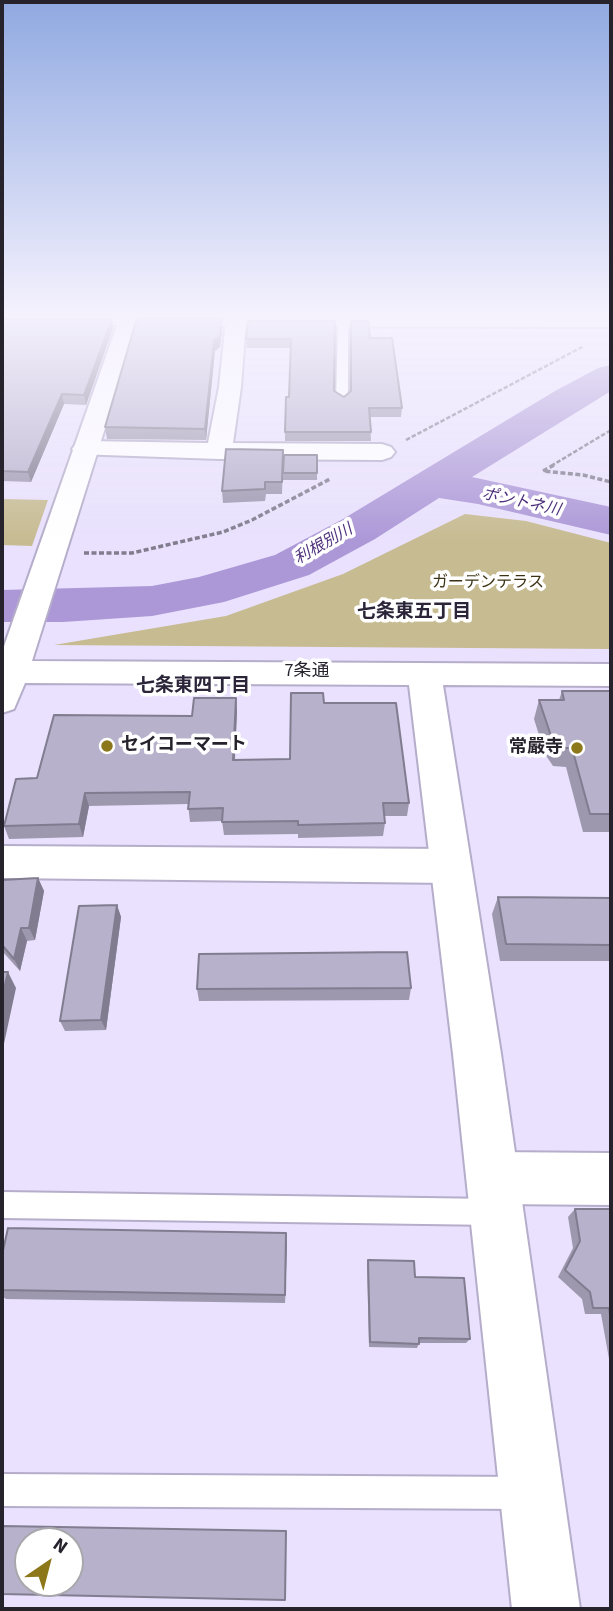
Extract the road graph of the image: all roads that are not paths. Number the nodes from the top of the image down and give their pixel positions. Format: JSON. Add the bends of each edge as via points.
{"nodes":[{"id":1,"x":104,"y":391,"type":"edge"},
{"id":2,"x":229,"y":391,"type":"edge"},
{"id":3,"x":342,"y":391,"type":"edge"},
{"id":4,"x":342,"y":400,"type":"edge"},
{"id":5,"x":85,"y":449,"type":"junction"},
{"id":6,"x":219,"y":451,"type":"junction"},
{"id":7,"x":382,"y":453,"type":"dead end"},
{"id":8,"x":424,"y":673,"type":"junction"},
{"id":9,"x":611,"y":675,"type":"edge"},
{"id":10,"x":5,"y":682,"type":"edge"},
{"id":11,"x":2,"y":862,"type":"edge"},
{"id":12,"x":451,"y":866,"type":"junction"},
{"id":13,"x":611,"y":1179,"type":"edge"},
{"id":14,"x":495,"y":1195,"type":"junction"},
{"id":15,"x":2,"y":1205,"type":"edge"},
{"id":16,"x":2,"y":1490,"type":"edge"},
{"id":17,"x":532,"y":1493,"type":"junction"},
{"id":18,"x":546,"y":1609,"type":"edge"}],
"edges":[{"from":1,"to":5,"type":"street"},
{"from":2,"to":6,"type":"street"},
{"from":3,"to":4,"type":"lane"},
{"from":5,"to":6,"type":"street"},
{"from":5,"to":10,"type":"street"},
{"from":6,"to":7,"type":"street"},
{"from":8,"to":9,"type":"street","name":"7条通"},
{"from":8,"to":10,"type":"street","name":"7条通"},
{"from":8,"to":12,"type":"street"},
{"from":11,"to":12,"type":"street"},
{"from":12,"to":14,"type":"street"},
{"from":13,"to":14,"type":"street"},
{"from":14,"to":15,"type":"lane"},
{"from":14,"to":17,"type":"street"},
{"from":16,"to":17,"type":"lane"},
{"from":17,"to":18,"type":"street"}]}
